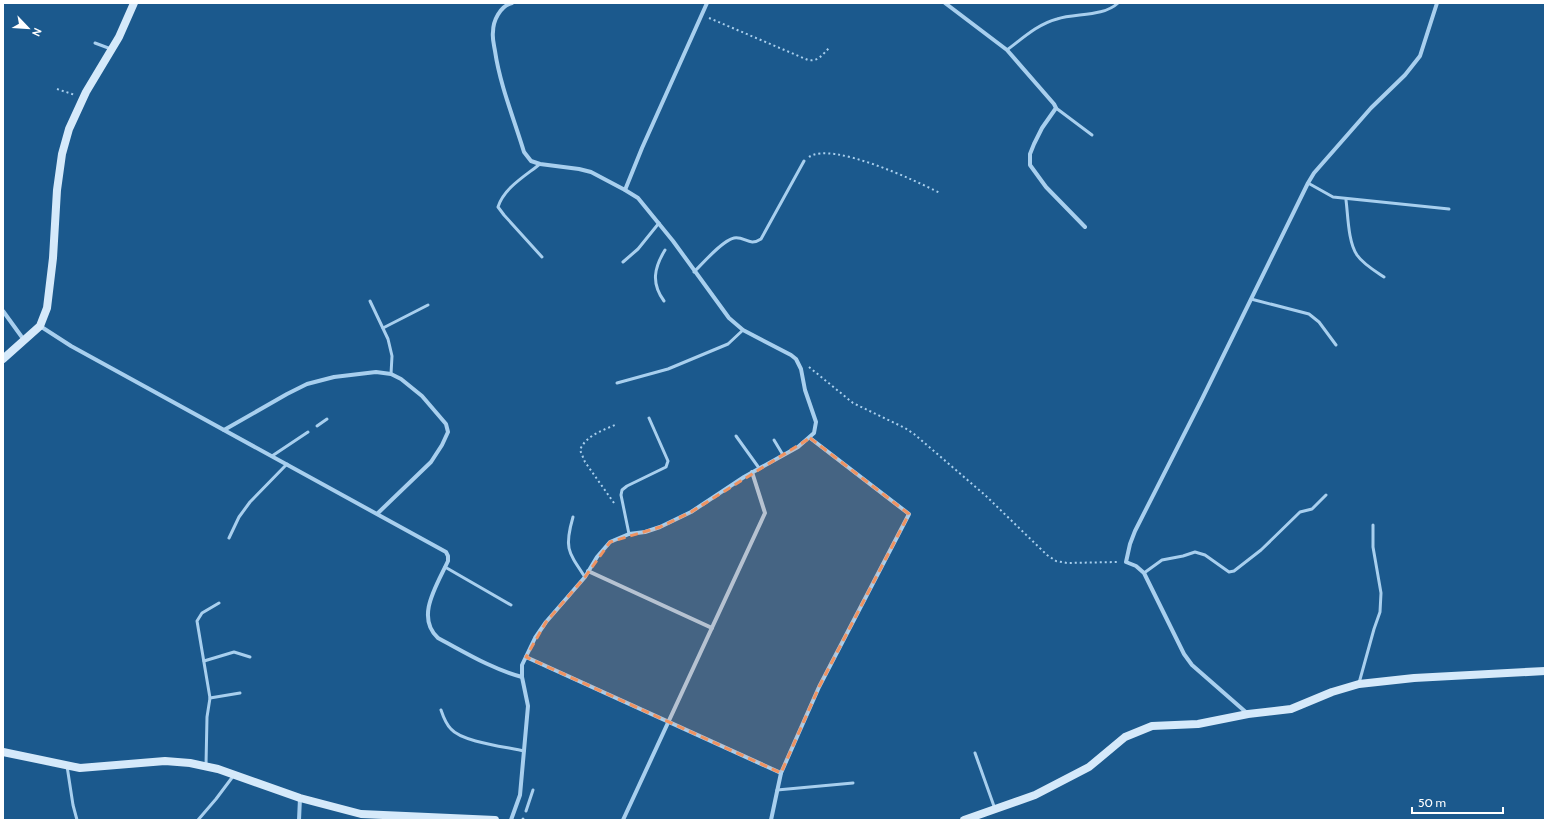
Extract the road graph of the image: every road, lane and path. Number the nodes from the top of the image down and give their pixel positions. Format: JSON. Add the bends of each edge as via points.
{"nodes":[{"id":1,"x":134,"y":3,"type":"edge"},
{"id":2,"x":512,"y":3,"type":"edge"},
{"id":3,"x":706,"y":3,"type":"edge"},
{"id":4,"x":945,"y":3,"type":"edge"},
{"id":5,"x":1118,"y":3,"type":"edge"},
{"id":6,"x":1437,"y":3,"type":"edge"},
{"id":7,"x":702,"y":16,"type":"junction"},
{"id":8,"x":95,"y":43,"type":"dead end"},
{"id":9,"x":830,"y":48,"type":"dead end"},
{"id":10,"x":112,"y":49,"type":"junction"},
{"id":11,"x":1007,"y":50,"type":"junction"},
{"id":12,"x":57,"y":89,"type":"dead end"},
{"id":13,"x":83,"y":98,"type":"junction"},
{"id":14,"x":1056,"y":108,"type":"junction"},
{"id":15,"x":1092,"y":134,"type":"dead end"},
{"id":16,"x":804,"y":161,"type":"joint"},
{"id":17,"x":540,"y":164,"type":"junction"},
{"id":18,"x":1308,"y":183,"type":"junction"},
{"id":19,"x":626,"y":190,"type":"junction"},
{"id":20,"x":940,"y":193,"type":"dead end"},
{"id":21,"x":1346,"y":200,"type":"junction"},
{"id":22,"x":1449,"y":209,"type":"dead end"},
{"id":23,"x":659,"y":224,"type":"junction"},
{"id":24,"x":1085,"y":227,"type":"dead end"},
{"id":25,"x":664,"y":250,"type":"dead end"},
{"id":26,"x":542,"y":257,"type":"dead end"},
{"id":27,"x":623,"y":262,"type":"dead end"},
{"id":28,"x":694,"y":272,"type":"junction"},
{"id":29,"x":1384,"y":277,"type":"dead end"},
{"id":30,"x":1251,"y":300,"type":"junction"},
{"id":31,"x":370,"y":301,"type":"dead end"},
{"id":32,"x":664,"y":301,"type":"dead end"},
{"id":33,"x":428,"y":305,"type":"dead end"},
{"id":34,"x":3,"y":311,"type":"edge"},
{"id":35,"x":40,"y":326,"type":"junction"},
{"id":36,"x":383,"y":328,"type":"junction"},
{"id":37,"x":743,"y":330,"type":"junction"},
{"id":38,"x":24,"y":340,"type":"junction"},
{"id":39,"x":1336,"y":345,"type":"dead end"},
{"id":40,"x":3,"y":359,"type":"edge"},
{"id":41,"x":796,"y":359,"type":"junction"},
{"id":42,"x":391,"y":374,"type":"junction"},
{"id":43,"x":617,"y":383,"type":"dead end"},
{"id":44,"x":649,"y":418,"type":"dead end"},
{"id":45,"x":327,"y":419,"type":"dead end"},
{"id":46,"x":618,"y":424,"type":"dead end"},
{"id":47,"x":316,"y":426,"type":"dead end"},
{"id":48,"x":224,"y":430,"type":"junction"},
{"id":49,"x":308,"y":432,"type":"dead end"},
{"id":50,"x":736,"y":436,"type":"dead end"},
{"id":51,"x":810,"y":438,"type":"junction"},
{"id":52,"x":774,"y":440,"type":"dead end"},
{"id":53,"x":783,"y":455,"type":"junction"},
{"id":54,"x":272,"y":456,"type":"junction"},
{"id":55,"x":287,"y":464,"type":"junction"},
{"id":56,"x":759,"y":468,"type":"junction"},
{"id":57,"x":752,"y":472,"type":"junction"},
{"id":58,"x":1326,"y":495,"type":"dead end"},
{"id":59,"x":378,"y":513,"type":"junction"},
{"id":60,"x":572,"y":518,"type":"dead end"},
{"id":61,"x":626,"y":519,"type":"junction"},
{"id":62,"x":1373,"y":525,"type":"dead end"},
{"id":63,"x":629,"y":534,"type":"junction"},
{"id":64,"x":229,"y":538,"type":"dead end"},
{"id":65,"x":1126,"y":562,"type":"junction"},
{"id":66,"x":446,"y":567,"type":"junction"},
{"id":67,"x":588,"y":571,"type":"junction"},
{"id":68,"x":1144,"y":573,"type":"junction"},
{"id":69,"x":585,"y":577,"type":"junction"},
{"id":70,"x":219,"y":603,"type":"dead end"},
{"id":71,"x":511,"y":605,"type":"dead end"},
{"id":72,"x":712,"y":628,"type":"junction"},
{"id":73,"x":250,"y":657,"type":"dead end"},
{"id":74,"x":526,"y":657,"type":"junction"},
{"id":75,"x":204,"y":661,"type":"junction"},
{"id":76,"x":1545,"y":671,"type":"edge"},
{"id":77,"x":522,"y":677,"type":"junction"},
{"id":78,"x":1358,"y":684,"type":"junction"},
{"id":79,"x":240,"y":693,"type":"dead end"},
{"id":80,"x":210,"y":698,"type":"junction"},
{"id":81,"x":441,"y":710,"type":"dead end"},
{"id":82,"x":1248,"y":714,"type":"junction"},
{"id":83,"x":668,"y":722,"type":"junction"},
{"id":84,"x":524,"y":751,"type":"junction"},
{"id":85,"x":3,"y":752,"type":"edge"},
{"id":86,"x":975,"y":753,"type":"dead end"},
{"id":87,"x":67,"y":766,"type":"junction"},
{"id":88,"x":206,"y":767,"type":"junction"},
{"id":89,"x":781,"y":773,"type":"junction"},
{"id":90,"x":234,"y":775,"type":"junction"},
{"id":91,"x":853,"y":783,"type":"dead end"},
{"id":92,"x":533,"y":790,"type":"dead end"},
{"id":93,"x":777,"y":790,"type":"junction"},
{"id":94,"x":300,"y":798,"type":"junction"},
{"id":95,"x":995,"y":809,"type":"junction"},
{"id":96,"x":526,"y":811,"type":"dead end"},
{"id":97,"x":982,"y":817,"type":"edge"},
{"id":98,"x":77,"y":820,"type":"edge"},
{"id":99,"x":198,"y":820,"type":"edge"},
{"id":100,"x":299,"y":820,"type":"edge"},
{"id":101,"x":495,"y":820,"type":"edge"},
{"id":102,"x":511,"y":820,"type":"edge"},
{"id":103,"x":623,"y":820,"type":"edge"},
{"id":104,"x":771,"y":820,"type":"edge"},
{"id":105,"x":966,"y":820,"type":"edge"}],
"edges":[{"from":1,"to":10,"type":"street"},
{"from":2,"to":17,"type":"street","via":[[502,9],[494,24],[492,34],[497,68],[524,152],[531,160]]},
{"from":3,"to":7,"type":"street"},
{"from":4,"to":11,"type":"street"},
{"from":5,"to":11,"type":"lane","via":[[1102,12],[1069,16],[1044,23]]},
{"from":6,"to":18,"type":"street","via":[[1420,56],[1405,75],[1371,108]]},
{"from":7,"to":9,"type":"path","via":[[808,60],[819,59]]},
{"from":7,"to":19,"type":"street","via":[[644,141]]},
{"from":8,"to":10,"type":"lane"},
{"from":10,"to":13,"type":"street"},
{"from":11,"to":14,"type":"street"},
{"from":12,"to":13,"type":"path"},
{"from":13,"to":35,"type":"street","via":[[69,129],[62,154],[50,292]]},
{"from":14,"to":15,"type":"lane"},
{"from":14,"to":24,"type":"street","via":[[1034,144],[1030,154],[1030,165],[1046,187]]},
{"from":16,"to":20,"type":"path","via":[[817,154],[851,158],[899,174]]},
{"from":16,"to":28,"type":"lane","via":[[761,239],[751,243],[733,238],[723,244]]},
{"from":17,"to":19,"type":"street","via":[[591,172]]},
{"from":17,"to":26,"type":"lane","via":[[505,193],[498,207]]},
{"from":18,"to":21,"type":"lane","via":[[1333,197]]},
{"from":18,"to":30,"type":"street"},
{"from":19,"to":23,"type":"street","via":[[638,198]]},
{"from":21,"to":22,"type":"lane"},
{"from":21,"to":29,"type":"lane","via":[[1351,242],[1357,255]]},
{"from":23,"to":27,"type":"lane"},
{"from":23,"to":28,"type":"street"},
{"from":25,"to":32,"type":"lane","via":[[655,275],[658,294]]},
{"from":28,"to":37,"type":"street","via":[[729,318]]},
{"from":30,"to":39,"type":"lane","via":[[1309,314],[1319,322]]},
{"from":30,"to":65,"type":"street","via":[[1135,531]]},
{"from":31,"to":36,"type":"lane"},
{"from":33,"to":36,"type":"lane"},
{"from":34,"to":38,"type":"street"},
{"from":35,"to":38,"type":"street"},
{"from":35,"to":48,"type":"street","via":[[71,346]]},
{"from":36,"to":42,"type":"lane","via":[[392,356]]},
{"from":37,"to":41,"type":"street"},
{"from":37,"to":43,"type":"lane","via":[[728,344],[668,370]]},
{"from":38,"to":40,"type":"street"},
{"from":41,"to":51,"type":"street","via":[[816,422]]},
{"from":41,"to":65,"type":"path","via":[[853,403],[914,434],[1056,561]]},
{"from":42,"to":48,"type":"street","via":[[376,372],[334,377],[307,384]]},
{"from":42,"to":59,"type":"street","via":[[422,396],[446,424],[448,432],[431,462]]},
{"from":44,"to":61,"type":"lane","via":[[668,464],[622,490]]},
{"from":45,"to":47,"type":"lane"},
{"from":46,"to":61,"type":"path","via":[[590,438],[583,443],[580,450],[585,462]]},
{"from":48,"to":54,"type":"street"},
{"from":49,"to":54,"type":"lane"},
{"from":50,"to":56,"type":"lane"},
{"from":51,"to":53,"type":"street"},
{"from":51,"to":89,"type":"street","via":[[909,514],[819,687]]},
{"from":52,"to":53,"type":"lane"},
{"from":53,"to":56,"type":"street"},
{"from":54,"to":55,"type":"street"},
{"from":55,"to":59,"type":"street"},
{"from":55,"to":64,"type":"lane","via":[[250,502]]},
{"from":56,"to":57,"type":"street"},
{"from":57,"to":63,"type":"street","via":[[684,515],[645,532]]},
{"from":57,"to":72,"type":"street","via":[[765,513]]},
{"from":58,"to":68,"type":"lane","via":[[1312,509],[1300,512],[1261,550],[1234,571],[1229,572],[1206,554],[1195,552],[1162,560]]},
{"from":59,"to":66,"type":"street","via":[[446,552]]},
{"from":60,"to":69,"type":"lane","via":[[567,535],[568,548]]},
{"from":61,"to":63,"type":"lane"},
{"from":62,"to":78,"type":"lane","via":[[1381,593],[1380,612]]},
{"from":63,"to":67,"type":"street","via":[[610,542]]},
{"from":65,"to":68,"type":"street"},
{"from":66,"to":71,"type":"lane"},
{"from":66,"to":77,"type":"street","via":[[429,603],[427,614],[432,632],[438,638],[487,664]]},
{"from":67,"to":69,"type":"street"},
{"from":67,"to":72,"type":"street"},
{"from":68,"to":82,"type":"street","via":[[1184,654],[1192,665]]},
{"from":69,"to":74,"type":"street","via":[[546,622]]},
{"from":70,"to":75,"type":"lane","via":[[202,613],[197,621]]},
{"from":72,"to":83,"type":"street"},
{"from":73,"to":75,"type":"lane","via":[[234,652]]},
{"from":74,"to":77,"type":"street","via":[[522,665]]},
{"from":74,"to":83,"type":"street"},
{"from":75,"to":80,"type":"lane"},
{"from":76,"to":78,"type":"street","via":[[1414,678]]},
{"from":77,"to":84,"type":"street","via":[[528,706]]},
{"from":78,"to":82,"type":"street","via":[[1291,709]]},
{"from":79,"to":80,"type":"lane"},
{"from":80,"to":88,"type":"lane"},
{"from":81,"to":84,"type":"lane","via":[[450,729],[458,735]]},
{"from":82,"to":95,"type":"street","via":[[1198,724],[1152,726],[1125,737],[1089,767],[1035,795]]},
{"from":83,"to":89,"type":"street"},
{"from":83,"to":103,"type":"street"},
{"from":84,"to":102,"type":"street","via":[[520,795]]},
{"from":85,"to":87,"type":"street"},
{"from":86,"to":95,"type":"lane"},
{"from":87,"to":88,"type":"street","via":[[80,768],[165,761]]},
{"from":87,"to":98,"type":"lane"},
{"from":88,"to":90,"type":"street"},
{"from":89,"to":93,"type":"street"},
{"from":90,"to":94,"type":"street"},
{"from":90,"to":99,"type":"lane"},
{"from":91,"to":93,"type":"lane"},
{"from":92,"to":96,"type":"lane"},
{"from":93,"to":104,"type":"street"},
{"from":94,"to":100,"type":"street"},
{"from":94,"to":101,"type":"street","via":[[361,814]]},
{"from":95,"to":97,"type":"street"},
{"from":97,"to":105,"type":"street"}]}
